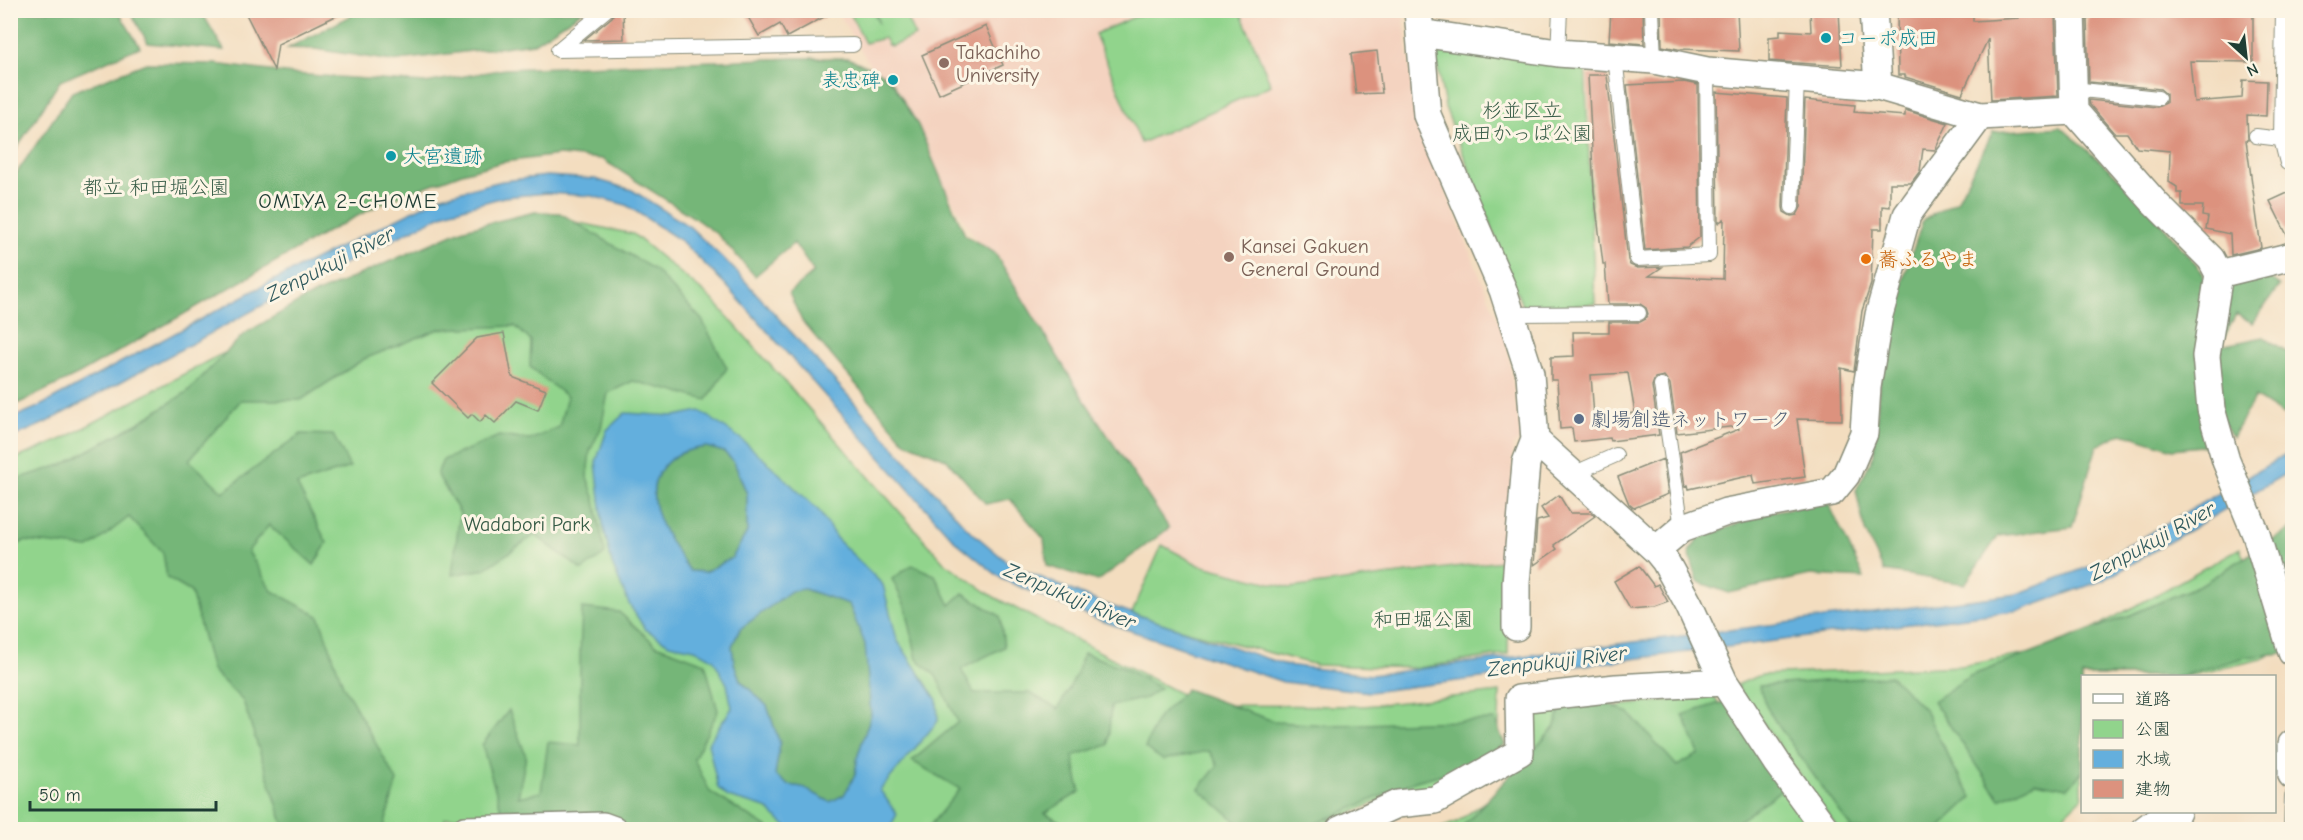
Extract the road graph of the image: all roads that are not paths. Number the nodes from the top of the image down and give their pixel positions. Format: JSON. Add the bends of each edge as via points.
{"nodes":[{"id":1,"x":606,"y":10,"type":"edge"},
{"id":2,"x":1560,"y":10,"type":"edge"},
{"id":3,"x":1652,"y":10,"type":"edge"},
{"id":4,"x":1873,"y":10,"type":"edge"},
{"id":5,"x":2071,"y":10,"type":"edge"},
{"id":6,"x":2283,"y":10,"type":"edge"},
{"id":7,"x":1419,"y":22,"type":"edge"},
{"id":8,"x":853,"y":45,"type":"dead end"},
{"id":9,"x":1558,"y":52,"type":"junction"},
{"id":10,"x":1615,"y":56,"type":"junction"},
{"id":11,"x":1654,"y":60,"type":"junction"},
{"id":12,"x":1707,"y":71,"type":"junction"},
{"id":13,"x":1797,"y":79,"type":"junction"},
{"id":14,"x":1878,"y":86,"type":"junction"},
{"id":15,"x":2158,"y":98,"type":"dead end"},
{"id":16,"x":2074,"y":100,"type":"junction"},
{"id":17,"x":1980,"y":116,"type":"junction"},
{"id":18,"x":2256,"y":136,"type":"dead end"},
{"id":19,"x":2282,"y":139,"type":"junction"},
{"id":20,"x":2287,"y":163,"type":"dead end"},
{"id":21,"x":1792,"y":207,"type":"dead end"},
{"id":22,"x":2292,"y":256,"type":"edge"},
{"id":23,"x":2218,"y":274,"type":"junction"},
{"id":24,"x":1639,"y":313,"type":"dead end"},
{"id":25,"x":1512,"y":314,"type":"junction"},
{"id":26,"x":1661,"y":385,"type":"dead end"},
{"id":27,"x":1535,"y":440,"type":"junction"},
{"id":28,"x":1616,"y":455,"type":"dead end"},
{"id":29,"x":1573,"y":474,"type":"junction"},
{"id":30,"x":1682,"y":528,"type":"junction"},
{"id":31,"x":1656,"y":550,"type":"junction"},
{"id":32,"x":1516,"y":627,"type":"dead end"},
{"id":33,"x":2292,"y":652,"type":"edge"},
{"id":34,"x":1721,"y":678,"type":"junction"},
{"id":35,"x":2292,"y":796,"type":"edge"},
{"id":36,"x":2174,"y":813,"type":"edge"},
{"id":37,"x":465,"y":830,"type":"edge"},
{"id":38,"x":614,"y":830,"type":"edge"},
{"id":39,"x":1340,"y":830,"type":"edge"},
{"id":40,"x":1826,"y":830,"type":"edge"},
{"id":41,"x":2144,"y":830,"type":"edge"},
{"id":42,"x":2291,"y":830,"type":"edge"}],
"edges":[{"from":1,"to":8,"type":"lane","via":[[558,50]]},
{"from":2,"to":9,"type":"lane"},
{"from":3,"to":11,"type":"lane"},
{"from":4,"to":14,"type":"street"},
{"from":5,"to":16,"type":"street"},
{"from":6,"to":19,"type":"lane"},
{"from":7,"to":9,"type":"street"},
{"from":7,"to":25,"type":"street","via":[[1427,115]]},
{"from":9,"to":10,"type":"street"},
{"from":10,"to":11,"type":"street"},
{"from":10,"to":12,"type":"lane","via":[[1638,259],[1709,255]]},
{"from":11,"to":12,"type":"street"},
{"from":12,"to":13,"type":"street"},
{"from":13,"to":14,"type":"street"},
{"from":13,"to":21,"type":"lane"},
{"from":14,"to":17,"type":"street"},
{"from":15,"to":16,"type":"lane"},
{"from":16,"to":17,"type":"street"},
{"from":16,"to":23,"type":"street","via":[[2155,203],[2211,259]]},
{"from":17,"to":30,"type":"street","via":[[1907,215],[1879,315],[1863,433],[1846,475],[1832,492],[1726,512]]},
{"from":18,"to":19,"type":"lane"},
{"from":19,"to":20,"type":"lane"},
{"from":22,"to":23,"type":"street"},
{"from":23,"to":33,"type":"street","via":[[2206,356],[2211,409]]},
{"from":24,"to":25,"type":"lane"},
{"from":25,"to":27,"type":"street","via":[[1530,374]]},
{"from":26,"to":30,"type":"lane"},
{"from":27,"to":29,"type":"street"},
{"from":27,"to":32,"type":"street","via":[[1526,463]]},
{"from":28,"to":29,"type":"lane"},
{"from":29,"to":31,"type":"street"},
{"from":30,"to":31,"type":"street"},
{"from":31,"to":34,"type":"street","via":[[1693,614]]},
{"from":34,"to":39,"type":"street","via":[[1519,699],[1520,752],[1435,800],[1397,804]]},
{"from":34,"to":40,"type":"street"},
{"from":35,"to":42,"type":"lane"},
{"from":36,"to":41,"type":"street"},
{"from":37,"to":38,"type":"street","via":[[603,826]]}]}
